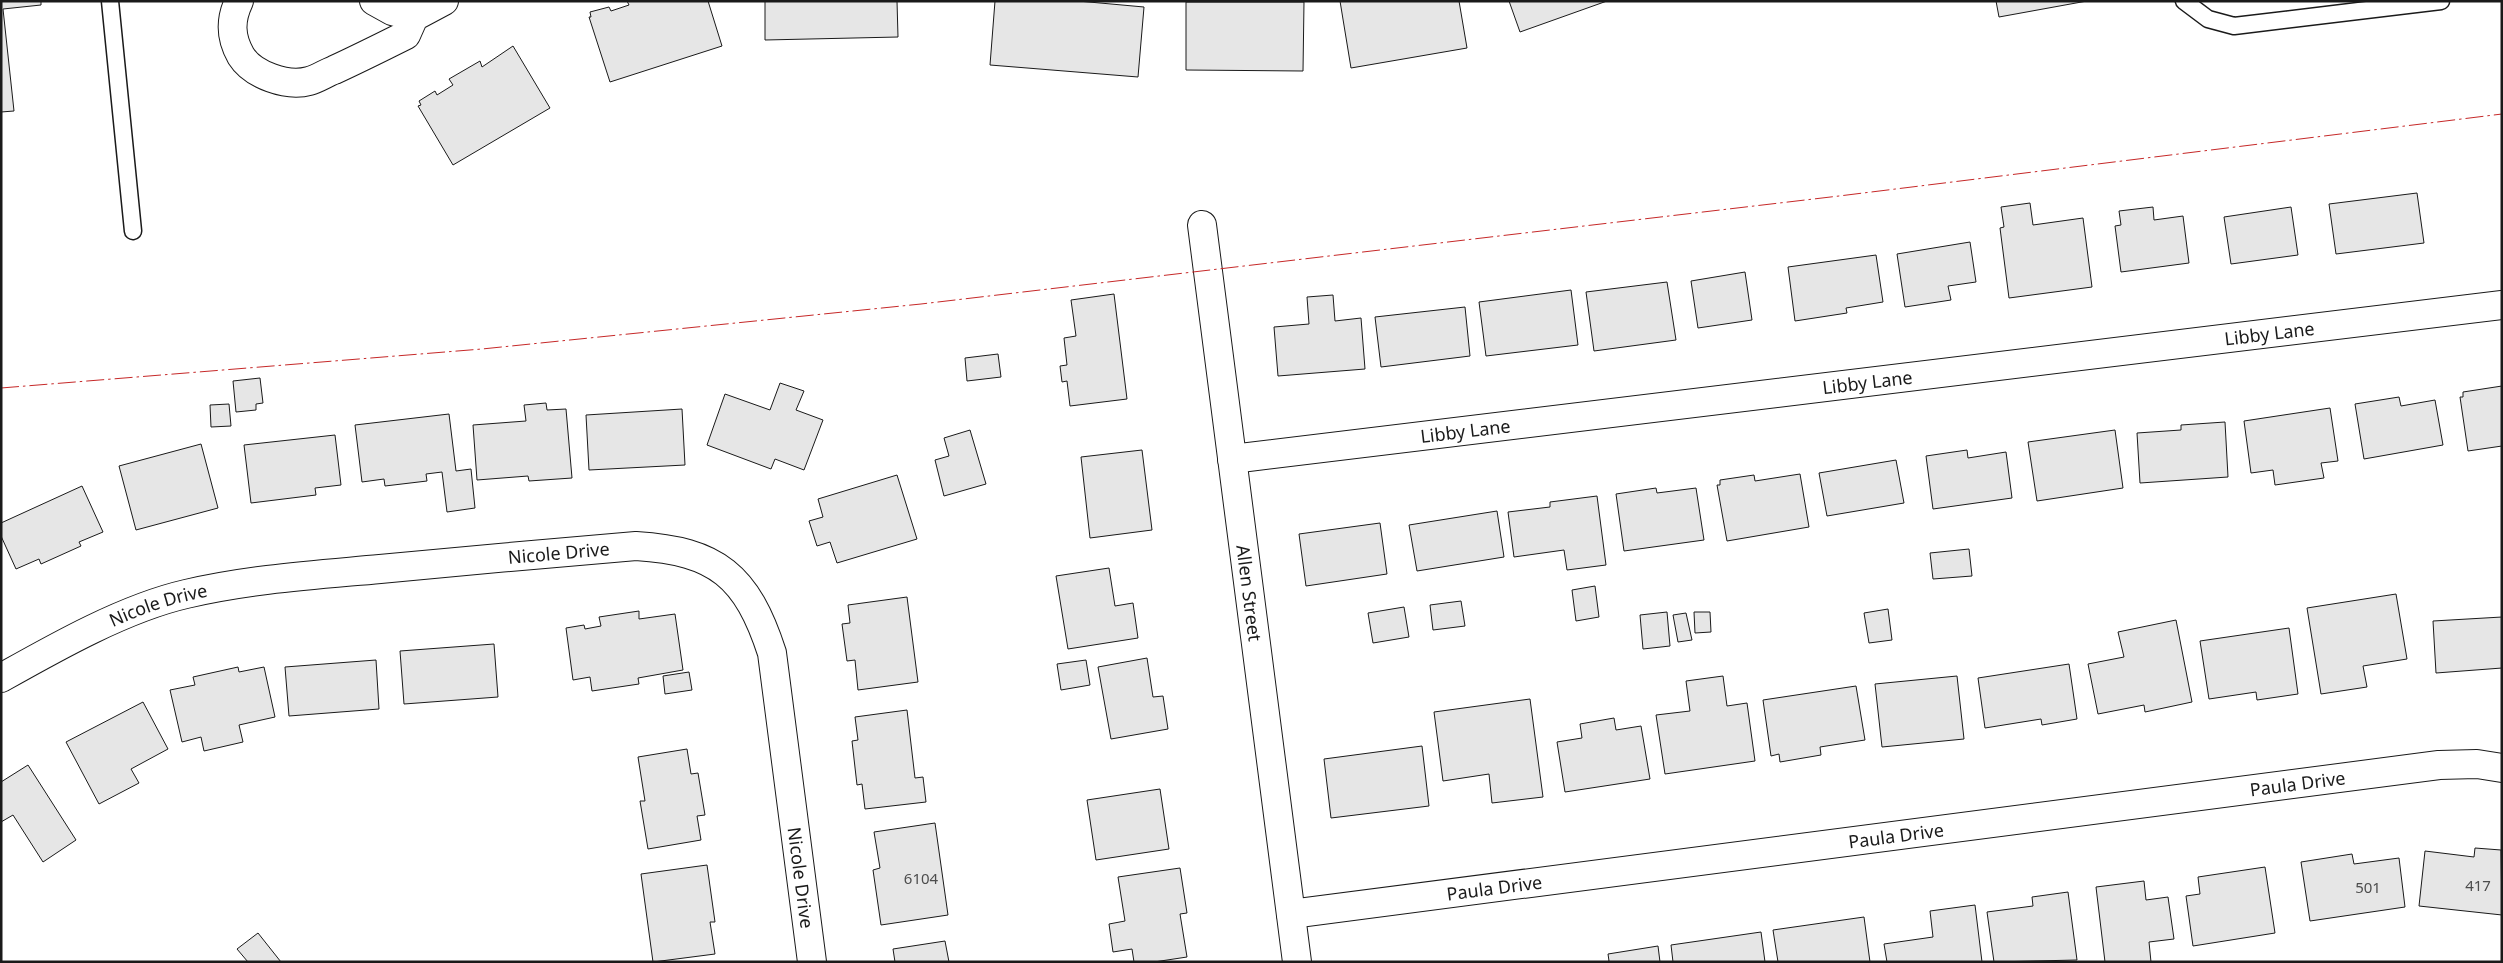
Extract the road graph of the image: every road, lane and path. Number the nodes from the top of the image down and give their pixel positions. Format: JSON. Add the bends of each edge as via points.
{"nodes":[{"id":1,"x":110,"y":1,"type":"edge"},
{"id":2,"x":239,"y":1,"type":"edge"},
{"id":3,"x":374,"y":1,"type":"edge"},
{"id":4,"x":444,"y":1,"type":"edge"},
{"id":5,"x":2184,"y":1,"type":"edge"},
{"id":6,"x":2441,"y":1,"type":"edge"},
{"id":7,"x":414,"y":17,"type":"junction"},
{"id":8,"x":1202,"y":225,"type":"dead end"},
{"id":9,"x":133,"y":231,"type":"dead end"},
{"id":10,"x":2502,"y":305,"type":"edge"},
{"id":11,"x":1232,"y":459,"type":"junction"},
{"id":12,"x":1,"y":678,"type":"edge"},
{"id":13,"x":2502,"y":768,"type":"edge"},
{"id":14,"x":1291,"y":914,"type":"junction"},
{"id":15,"x":812,"y":962,"type":"edge"},
{"id":16,"x":1297,"y":962,"type":"edge"}],
"edges":[{"from":1,"to":9,"type":"lane"},
{"from":2,"to":7,"type":"street","via":[[231,31],[236,48],[245,62],[263,75],[284,81],[308,81],[406,35]]},
{"from":3,"to":7,"type":"street","via":[[392,11]]},
{"from":4,"to":7,"type":"street"},
{"from":5,"to":6,"type":"lane","via":[[2208,19],[2234,26]]},
{"from":8,"to":11,"type":"street","name":"Allen Street"},
{"from":10,"to":11,"type":"street","name":"Libby Lane"},
{"from":11,"to":14,"type":"street","name":"Allen Street"},
{"from":12,"to":15,"type":"street","name":"Nicole Drive","via":[[147,605],[186,594],[272,579],[636,546],[670,548],[698,556],[724,570],[744,591],[772,653]]},
{"from":13,"to":14,"type":"street","name":"Paula Drive","via":[[2477,764],[2438,765]]},
{"from":14,"to":16,"type":"street","name":"Allen Street"}]}
